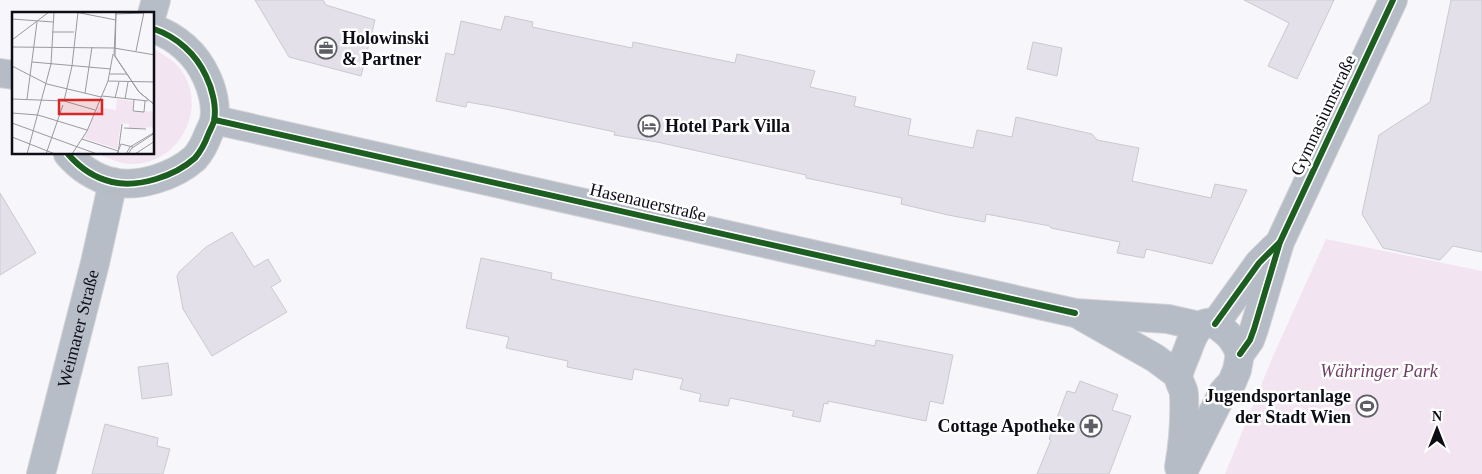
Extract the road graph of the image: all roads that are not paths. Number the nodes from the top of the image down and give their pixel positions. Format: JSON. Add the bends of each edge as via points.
{"nodes":[{"id":1,"x":1393,"y":0,"type":"edge"},
{"id":2,"x":155,"y":29,"type":"edge"},
{"id":3,"x":214,"y":120,"type":"junction"},
{"id":4,"x":69,"y":155,"type":"edge"},
{"id":5,"x":113,"y":182,"type":"junction"},
{"id":6,"x":1280,"y":242,"type":"junction"},
{"id":7,"x":1075,"y":313,"type":"junction"},
{"id":8,"x":1207,"y":325,"type":"junction"},
{"id":9,"x":1240,"y":354,"type":"junction"},
{"id":10,"x":1181,"y":383,"type":"junction"},
{"id":11,"x":1223,"y":392,"type":"junction"},
{"id":12,"x":41,"y":474,"type":"edge"},
{"id":13,"x":1178,"y":474,"type":"edge"},
{"id":14,"x":1182,"y":474,"type":"edge"}],
"edges":[{"from":1,"to":6,"type":"street","name":"Gymnasiumstraße"},
{"from":2,"to":3,"type":"street","via":[[181,43],[201,64],[212,90]]},
{"from":3,"to":5,"type":"street","via":[[196,157],[183,167],[154,179]]},
{"from":3,"to":7,"type":"street","name":"Hasenauerstraße"},
{"from":4,"to":5,"type":"street","via":[[77,164]]},
{"from":5,"to":12,"type":"street","name":"Weimarer Straße"},
{"from":6,"to":8,"type":"street","name":"Gymnasiumstraße","via":[[1259,262]]},
{"from":6,"to":9,"type":"street","name":"Gymnasiumstraße","via":[[1254,329]]},
{"from":7,"to":8,"type":"street","name":"Hasenauerstraße"},
{"from":7,"to":10,"type":"street","name":"Hasenauerstraße","via":[[1155,358]]},
{"from":8,"to":9,"type":"street","via":[[1235,341]]},
{"from":8,"to":10,"type":"street","name":"Gymnasiumstraße","via":[[1194,333]]},
{"from":9,"to":11,"type":"street","name":"Gymnasiumstraße","via":[[1232,382]]},
{"from":10,"to":11,"type":"street","via":[[1200,396]]},
{"from":10,"to":13,"type":"street","name":"Gymnasiumstraße","via":[[1183,435]]},
{"from":11,"to":14,"type":"street","name":"Gymnasiumstraße"}]}
